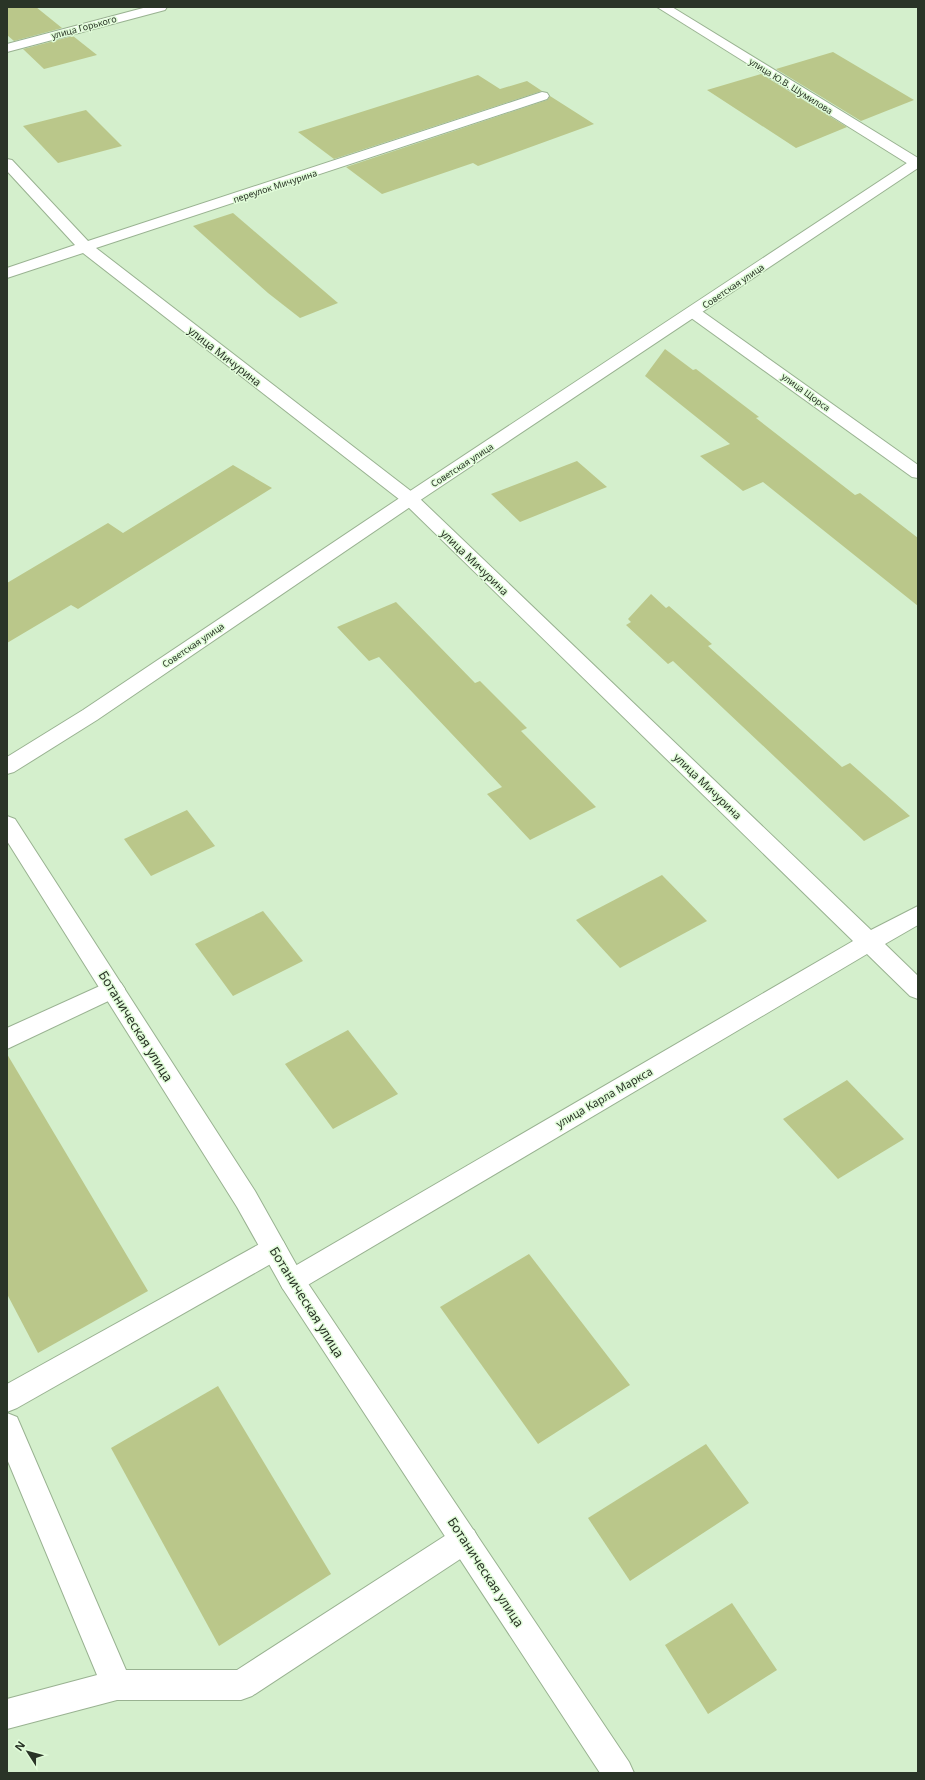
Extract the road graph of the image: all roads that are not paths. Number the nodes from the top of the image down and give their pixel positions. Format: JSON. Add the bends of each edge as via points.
{"nodes":[{"id":1,"x":160,"y":7,"type":"edge"},
{"id":2,"x":663,"y":7,"type":"edge"},
{"id":3,"x":7,"y":48,"type":"edge"},
{"id":4,"x":542,"y":96,"type":"dead end"},
{"id":5,"x":7,"y":163,"type":"edge"},
{"id":6,"x":917,"y":163,"type":"edge"},
{"id":7,"x":86,"y":248,"type":"junction"},
{"id":8,"x":7,"y":274,"type":"edge"},
{"id":9,"x":693,"y":312,"type":"junction"},
{"id":10,"x":918,"y":473,"type":"edge"},
{"id":11,"x":410,"y":499,"type":"junction"},
{"id":12,"x":7,"y":767,"type":"edge"},
{"id":13,"x":7,"y":824,"type":"edge"},
{"id":14,"x":918,"y":915,"type":"edge"},
{"id":15,"x":869,"y":942,"type":"junction"},
{"id":16,"x":113,"y":989,"type":"junction"},
{"id":17,"x":918,"y":990,"type":"edge"},
{"id":18,"x":7,"y":1039,"type":"edge"},
{"id":19,"x":274,"y":1249,"type":"junction"},
{"id":20,"x":292,"y":1281,"type":"junction"},
{"id":21,"x":7,"y":1399,"type":"edge"},
{"id":22,"x":7,"y":1426,"type":"edge"},
{"id":23,"x":464,"y":1540,"type":"junction"},
{"id":24,"x":117,"y":1685,"type":"junction"},
{"id":25,"x":7,"y":1714,"type":"edge"},
{"id":26,"x":618,"y":1773,"type":"edge"}],
"edges":[{"from":1,"to":3,"type":"street","name":"улица Горького"},
{"from":2,"to":6,"type":"street","name":"улица Ю.В. Шумилова"},
{"from":4,"to":7,"type":"street","name":"переулок Мичурина"},
{"from":5,"to":7,"type":"street","name":"улица Мичурина"},
{"from":6,"to":9,"type":"street","name":"Советская улица"},
{"from":7,"to":8,"type":"street","name":"переулок Мичурина"},
{"from":7,"to":11,"type":"street","name":"улица Мичурина"},
{"from":9,"to":10,"type":"street","name":"улица Щорса"},
{"from":9,"to":11,"type":"street","name":"Советская улица"},
{"from":11,"to":12,"type":"street","name":"Советская улица","via":[[90,715]]},
{"from":11,"to":15,"type":"street","name":"улица Мичурина"},
{"from":13,"to":16,"type":"street","name":"Ботаническая улица"},
{"from":14,"to":15,"type":"street","name":"улица Карла Маркса"},
{"from":15,"to":17,"type":"street","name":"улица Мичурина"},
{"from":15,"to":20,"type":"street","name":"улица Карла Маркса"},
{"from":16,"to":18,"type":"street"},
{"from":16,"to":19,"type":"street","name":"Ботаническая улица","via":[[242,1192]]},
{"from":19,"to":20,"type":"street","name":"Ботаническая улица"},
{"from":19,"to":21,"type":"street"},
{"from":20,"to":23,"type":"street","name":"Ботаническая улица"},
{"from":22,"to":24,"type":"street"},
{"from":23,"to":24,"type":"street","via":[[241,1685]]},
{"from":23,"to":26,"type":"street","name":"Ботаническая улица"},
{"from":24,"to":25,"type":"street"}]}
